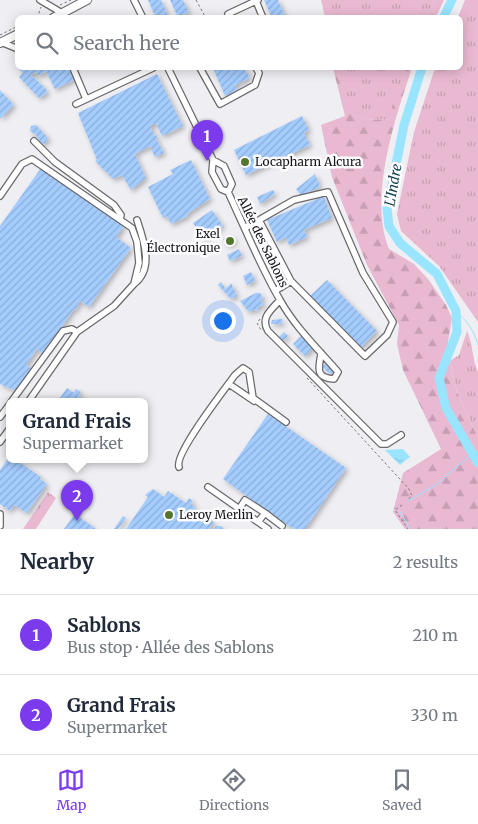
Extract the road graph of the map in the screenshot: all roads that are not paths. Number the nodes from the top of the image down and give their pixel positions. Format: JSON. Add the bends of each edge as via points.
{"nodes":[{"id":1,"x":40,"y":0,"type":"edge"},
{"id":2,"x":86,"y":0,"type":"edge"},
{"id":3,"x":134,"y":0,"type":"edge"},
{"id":4,"x":257,"y":1,"type":"edge"},
{"id":5,"x":62,"y":13,"type":"junction"},
{"id":6,"x":58,"y":15,"type":"edge"},
{"id":7,"x":142,"y":15,"type":"edge"},
{"id":8,"x":228,"y":15,"type":"edge"},
{"id":9,"x":262,"y":15,"type":"edge"},
{"id":10,"x":15,"y":35,"type":"edge"},
{"id":11,"x":0,"y":40,"type":"edge"},
{"id":12,"x":15,"y":48,"type":"edge"},
{"id":13,"x":74,"y":70,"type":"edge"},
{"id":14,"x":149,"y":70,"type":"edge"},
{"id":15,"x":169,"y":70,"type":"edge"},
{"id":16,"x":201,"y":70,"type":"edge"},
{"id":17,"x":257,"y":70,"type":"edge"},
{"id":18,"x":86,"y":99,"type":"junction"},
{"id":19,"x":76,"y":104,"type":"dead end"},
{"id":20,"x":34,"y":141,"type":"dead end"},
{"id":21,"x":213,"y":160,"type":"junction"},
{"id":22,"x":228,"y":192,"type":"junction"},
{"id":23,"x":0,"y":196,"type":"edge"},
{"id":24,"x":120,"y":219,"type":"junction"},
{"id":25,"x":137,"y":220,"type":"dead end"},
{"id":26,"x":259,"y":220,"type":"junction"},
{"id":27,"x":245,"y":228,"type":"junction"},
{"id":28,"x":291,"y":282,"type":"junction"},
{"id":29,"x":134,"y":284,"type":"junction"},
{"id":30,"x":275,"y":291,"type":"junction"},
{"id":31,"x":280,"y":300,"type":"junction"},
{"id":32,"x":77,"y":332,"type":"junction"},
{"id":33,"x":321,"y":353,"type":"junction"},
{"id":34,"x":228,"y":384,"type":"junction"},
{"id":35,"x":14,"y":398,"type":"edge"},
{"id":36,"x":31,"y":398,"type":"edge"},
{"id":37,"x":258,"y":404,"type":"junction"},
{"id":38,"x":286,"y":422,"type":"dead end"},
{"id":39,"x":401,"y":435,"type":"dead end"},
{"id":40,"x":179,"y":467,"type":"dead end"},
{"id":41,"x":208,"y":487,"type":"dead end"},
{"id":42,"x":239,"y":509,"type":"junction"},
{"id":43,"x":265,"y":513,"type":"junction"},
{"id":44,"x":0,"y":514,"type":"edge"},
{"id":45,"x":258,"y":522,"type":"junction"},
{"id":46,"x":0,"y":526,"type":"edge"},
{"id":47,"x":283,"y":528,"type":"edge"},
{"id":48,"x":268,"y":529,"type":"edge"}],
"edges":[{"from":1,"to":5,"type":"street"},
{"from":2,"to":5,"type":"main road"},
{"from":3,"to":7,"type":"street"},
{"from":4,"to":8,"type":"street"},
{"from":4,"to":9,"type":"street"},
{"from":5,"to":6,"type":"main road"},
{"from":10,"to":11,"type":"main road"},
{"from":11,"to":12,"type":"street"},
{"from":13,"to":18,"type":"street"},
{"from":14,"to":18,"type":"street"},
{"from":15,"to":21,"type":"street","name":"Allée des Sablons"},
{"from":16,"to":17,"type":"street","via":[[220,104],[255,85]]},
{"from":18,"to":19,"type":"street"},
{"from":20,"to":24,"type":"street","via":[[55,162],[114,205]]},
{"from":21,"to":22,"type":"street","name":"Allée des Sablons","via":[[212,172],[221,190]]},
{"from":21,"to":22,"type":"street","name":"Allée des Sablons","via":[[224,166],[232,184]]},
{"from":22,"to":27,"type":"street","name":"Allée des Sablons"},
{"from":23,"to":24,"type":"street","via":[[22,164],[32,160]]},
{"from":24,"to":29,"type":"street","via":[[132,228],[137,242]]},
{"from":25,"to":29,"type":"street","via":[[146,267],[141,279]]},
{"from":26,"to":27,"type":"street"},
{"from":26,"to":28,"type":"street"},
{"from":26,"to":28,"type":"street","via":[[294,200],[328,192],[363,273],[393,322],[387,335],[365,356]]},
{"from":27,"to":30,"type":"street","name":"Allée des Sablons"},
{"from":28,"to":30,"type":"street"},
{"from":29,"to":32,"type":"street","via":[[114,306]]},
{"from":30,"to":31,"type":"street","name":"Allée des Sablons"},
{"from":31,"to":33,"type":"street","name":"Allée des Sablons"},
{"from":31,"to":39,"type":"street","via":[[265,318],[264,325],[268,331],[381,444]]},
{"from":32,"to":35,"type":"street","via":[[72,329],[63,331]]},
{"from":32,"to":36,"type":"street"},
{"from":33,"to":33,"type":"street","name":"Allée des Sablons","via":[[317,366],[320,373],[327,379],[334,379],[338,372]]},
{"from":34,"to":37,"type":"street"},
{"from":34,"to":37,"type":"street","via":[[240,369],[246,369],[253,398]]},
{"from":34,"to":40,"type":"street","via":[[186,445]]},
{"from":37,"to":38,"type":"street"},
{"from":41,"to":42,"type":"street"},
{"from":42,"to":43,"type":"street","via":[[245,500]]},
{"from":42,"to":45,"type":"street"},
{"from":43,"to":45,"type":"street"},
{"from":43,"to":47,"type":"street"},
{"from":44,"to":46,"type":"street"},
{"from":45,"to":48,"type":"street"}]}
